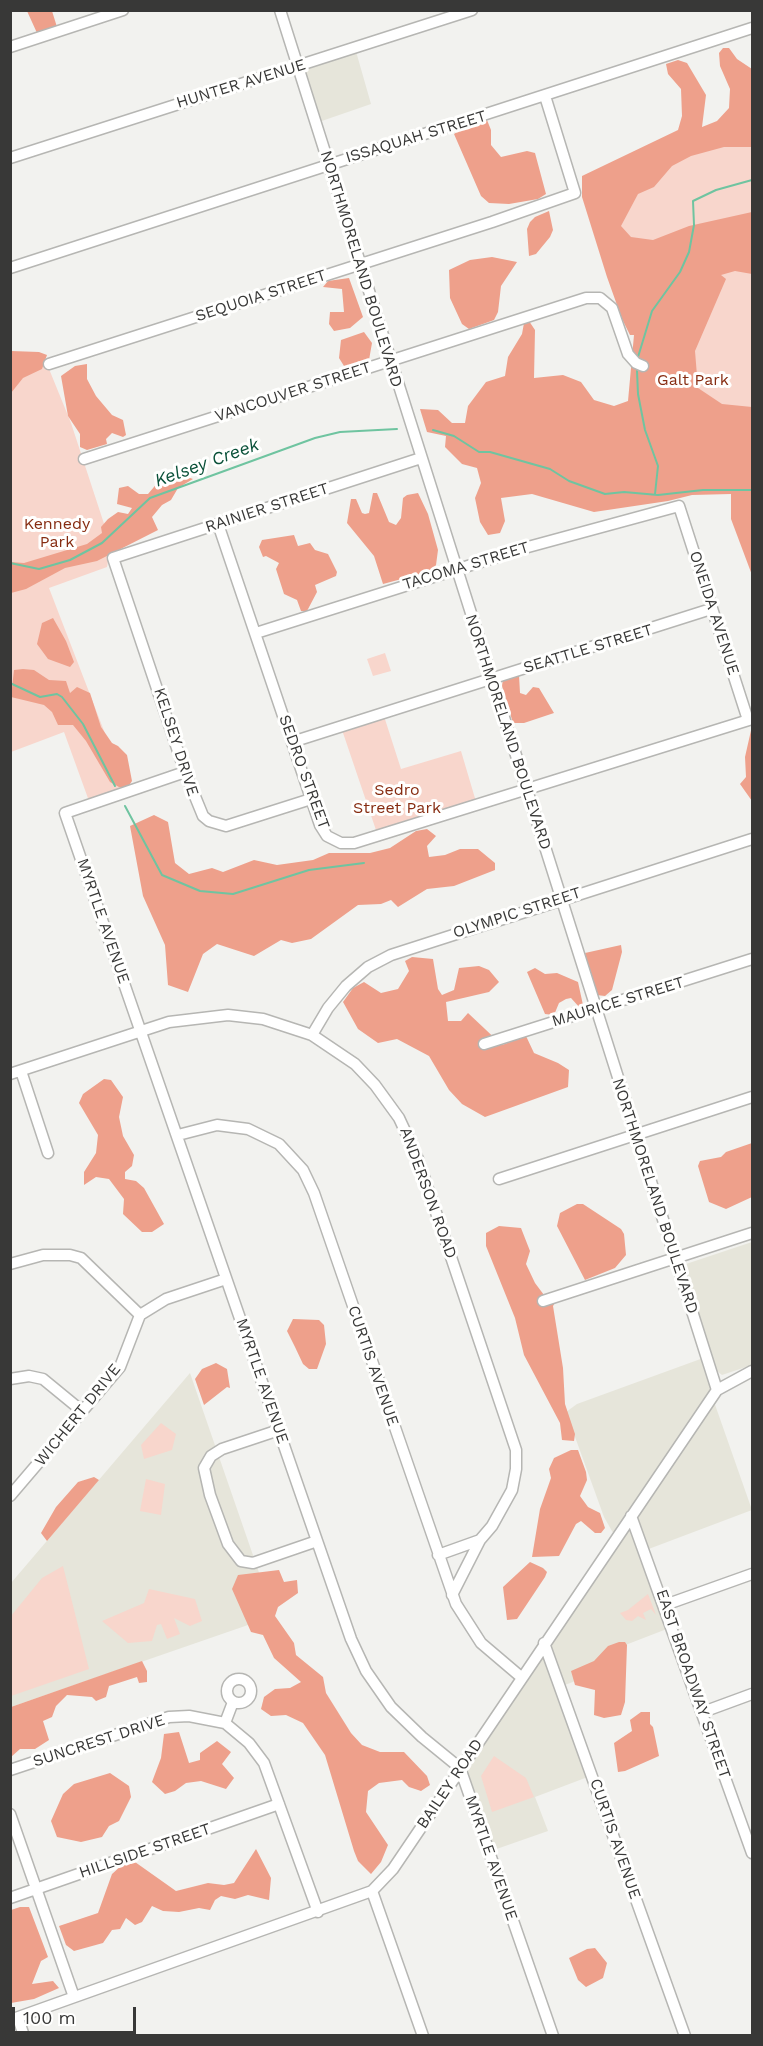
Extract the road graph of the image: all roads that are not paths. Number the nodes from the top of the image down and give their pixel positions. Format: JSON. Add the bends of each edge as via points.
{"nodes":[{"id":1,"x":123,"y":10,"type":"edge"},
{"id":2,"x":280,"y":10,"type":"edge"},
{"id":3,"x":472,"y":10,"type":"edge"},
{"id":4,"x":753,"y":28,"type":"edge"},
{"id":5,"x":10,"y":47,"type":"edge"},
{"id":6,"x":299,"y":70,"type":"junction"},
{"id":7,"x":545,"y":96,"type":"junction"},
{"id":8,"x":10,"y":158,"type":"edge"},
{"id":9,"x":328,"y":164,"type":"junction"},
{"id":10,"x":359,"y":264,"type":"junction"},
{"id":11,"x":10,"y":268,"type":"edge"},
{"id":12,"x":391,"y":362,"type":"junction"},
{"id":13,"x":49,"y":363,"type":"dead end"},
{"id":14,"x":643,"y":366,"type":"dead end"},
{"id":15,"x":421,"y":458,"type":"junction"},
{"id":16,"x":84,"y":459,"type":"dead end"},
{"id":17,"x":679,"y":506,"type":"joint"},
{"id":18,"x":218,"y":524,"type":"junction"},
{"id":19,"x":113,"y":558,"type":"joint"},
{"id":20,"x":456,"y":569,"type":"junction"},
{"id":21,"x":711,"y":609,"type":"junction"},
{"id":22,"x":256,"y":633,"type":"junction"},
{"id":23,"x":492,"y":679,"type":"junction"},
{"id":24,"x":750,"y":719,"type":"edge"},
{"id":25,"x":292,"y":742,"type":"junction"},
{"id":26,"x":185,"y":772,"type":"junction"},
{"id":27,"x":527,"y":790,"type":"junction"},
{"id":28,"x":311,"y":799,"type":"junction"},
{"id":29,"x":753,"y":839,"type":"edge"},
{"id":30,"x":561,"y":899,"type":"junction"},
{"id":31,"x":753,"y":959,"type":"edge"},
{"id":32,"x":596,"y":1009,"type":"junction"},
{"id":33,"x":141,"y":1031,"type":"junction"},
{"id":34,"x":312,"y":1035,"type":"junction"},
{"id":35,"x":484,"y":1044,"type":"dead end"},
{"id":36,"x":16,"y":1072,"type":"edge"},
{"id":37,"x":753,"y":1098,"type":"edge"},
{"id":38,"x":635,"y":1134,"type":"junction"},
{"id":39,"x":178,"y":1135,"type":"junction"},
{"id":40,"x":48,"y":1153,"type":"dead end"},
{"id":41,"x":500,"y":1179,"type":"dead end"},
{"id":42,"x":753,"y":1233,"type":"edge"},
{"id":43,"x":675,"y":1258,"type":"junction"},
{"id":44,"x":10,"y":1264,"type":"edge"},
{"id":45,"x":226,"y":1279,"type":"junction"},
{"id":46,"x":543,"y":1301,"type":"dead end"},
{"id":47,"x":140,"y":1315,"type":"junction"},
{"id":48,"x":753,"y":1371,"type":"edge"},
{"id":49,"x":10,"y":1379,"type":"edge"},
{"id":50,"x":717,"y":1390,"type":"junction"},
{"id":51,"x":82,"y":1411,"type":"junction"},
{"id":52,"x":279,"y":1430,"type":"junction"},
{"id":53,"x":10,"y":1496,"type":"edge"},
{"id":54,"x":631,"y":1516,"type":"junction"},
{"id":55,"x":480,"y":1540,"type":"junction"},
{"id":56,"x":317,"y":1541,"type":"junction"},
{"id":57,"x":438,"y":1555,"type":"junction"},
{"id":58,"x":753,"y":1574,"type":"edge"},
{"id":59,"x":452,"y":1594,"type":"junction"},
{"id":60,"x":665,"y":1605,"type":"junction"},
{"id":61,"x":544,"y":1643,"type":"junction"},
{"id":62,"x":521,"y":1677,"type":"junction"},
{"id":63,"x":753,"y":1694,"type":"edge"},
{"id":64,"x":233,"y":1702,"type":"dead end"},
{"id":65,"x":704,"y":1712,"type":"junction"},
{"id":66,"x":225,"y":1724,"type":"junction"},
{"id":67,"x":460,"y":1768,"type":"junction"},
{"id":68,"x":10,"y":1770,"type":"edge"},
{"id":69,"x":279,"y":1804,"type":"junction"},
{"id":70,"x":10,"y":1814,"type":"edge"},
{"id":71,"x":753,"y":1853,"type":"edge"},
{"id":72,"x":37,"y":1889,"type":"junction"},
{"id":73,"x":372,"y":1891,"type":"junction"},
{"id":74,"x":10,"y":1898,"type":"edge"},
{"id":75,"x":318,"y":1912,"type":"junction"},
{"id":76,"x":74,"y":1997,"type":"junction"},
{"id":77,"x":14,"y":2019,"type":"edge"},
{"id":78,"x":24,"y":2036,"type":"edge"},
{"id":79,"x":423,"y":2036,"type":"edge"},
{"id":80,"x":553,"y":2036,"type":"edge"},
{"id":81,"x":685,"y":2036,"type":"edge"}],
"edges":[{"from":1,"to":5,"type":"street"},
{"from":2,"to":6,"type":"street","name":"NORTHMORELAND BOULEVARD"},
{"from":3,"to":6,"type":"street","name":"HUNTER AVENUE"},
{"from":4,"to":7,"type":"street","name":"ISSAQUAH STREET"},
{"from":6,"to":8,"type":"street","name":"HUNTER AVENUE"},
{"from":6,"to":9,"type":"street","name":"NORTHMORELAND BOULEVARD"},
{"from":7,"to":9,"type":"street","name":"ISSAQUAH STREET"},
{"from":7,"to":10,"type":"street","name":"SEQUOIA STREET","via":[[575,193]]},
{"from":9,"to":10,"type":"street","name":"NORTHMORELAND BOULEVARD"},
{"from":9,"to":11,"type":"street","name":"ISSAQUAH STREET"},
{"from":10,"to":12,"type":"street","name":"NORTHMORELAND BOULEVARD"},
{"from":10,"to":13,"type":"street","name":"SEQUOIA STREET"},
{"from":12,"to":14,"type":"street","name":"VANCOUVER STREET","via":[[586,298],[606,301],[615,314],[631,359]]},
{"from":12,"to":15,"type":"street","name":"NORTHMORELAND BOULEVARD"},
{"from":12,"to":16,"type":"street","name":"VANCOUVER STREET"},
{"from":15,"to":18,"type":"street","name":"RAINIER STREET"},
{"from":15,"to":20,"type":"street","name":"NORTHMORELAND BOULEVARD"},
{"from":17,"to":20,"type":"street","name":"TACOMA STREET"},
{"from":17,"to":21,"type":"street","name":"ONEIDA AVENUE"},
{"from":18,"to":19,"type":"street","name":"RAINIER STREET"},
{"from":18,"to":22,"type":"street","name":"SEDRO STREET"},
{"from":19,"to":26,"type":"street","name":"KELSEY DRIVE"},
{"from":20,"to":22,"type":"street","name":"TACOMA STREET"},
{"from":20,"to":23,"type":"street","name":"NORTHMORELAND BOULEVARD"},
{"from":21,"to":23,"type":"street","name":"SEATTLE STREET"},
{"from":21,"to":24,"type":"street","name":"ONEIDA AVENUE"},
{"from":22,"to":25,"type":"street","name":"SEDRO STREET"},
{"from":23,"to":25,"type":"street","name":"SEATTLE STREET"},
{"from":23,"to":27,"type":"street","name":"NORTHMORELAND BOULEVARD"},
{"from":24,"to":27,"type":"street","name":"SEDRO STREET"},
{"from":25,"to":28,"type":"street","name":"SEDRO STREET"},
{"from":26,"to":28,"type":"street","name":"KELSEY DRIVE","via":[[200,811],[219,825],[233,825]]},
{"from":26,"to":33,"type":"street","name":"MYRTLE AVENUE","via":[[65,813]]},
{"from":27,"to":28,"type":"street","name":"SEDRO STREET","via":[[348,844],[327,836]]},
{"from":27,"to":30,"type":"street","name":"NORTHMORELAND BOULEVARD"},
{"from":29,"to":30,"type":"street","name":"OLYMPIC STREET"},
{"from":30,"to":32,"type":"street","name":"NORTHMORELAND BOULEVARD"},
{"from":30,"to":34,"type":"street","name":"OLYMPIC STREET","via":[[379,960],[337,996]]},
{"from":31,"to":32,"type":"street","name":"MAURICE STREET"},
{"from":32,"to":35,"type":"street","name":"MAURICE STREET"},
{"from":32,"to":38,"type":"street","name":"NORTHMORELAND BOULEVARD"},
{"from":33,"to":34,"type":"street","name":"ANDERSON ROAD","via":[[188,1018],[228,1015],[263,1019]]},
{"from":33,"to":36,"type":"street","name":"ANDERSON ROAD"},
{"from":33,"to":39,"type":"street","name":"MYRTLE AVENUE"},
{"from":34,"to":55,"type":"street","name":"ANDERSON ROAD","via":[[366,1074],[405,1129],[513,1436],[516,1469],[512,1490],[497,1520]]},
{"from":36,"to":40,"type":"street"},
{"from":37,"to":38,"type":"street"},
{"from":38,"to":41,"type":"street"},
{"from":38,"to":43,"type":"street","name":"NORTHMORELAND BOULEVARD"},
{"from":39,"to":45,"type":"street","name":"MYRTLE AVENUE"},
{"from":39,"to":57,"type":"street","name":"CURTIS AVENUE","via":[[217,1125],[245,1128],[279,1144],[303,1170]]},
{"from":42,"to":43,"type":"street"},
{"from":43,"to":46,"type":"street"},
{"from":43,"to":50,"type":"street","name":"NORTHMORELAND BOULEVARD"},
{"from":44,"to":47,"type":"street","via":[[44,1255],[83,1252]]},
{"from":45,"to":47,"type":"street","via":[[166,1299]]},
{"from":45,"to":52,"type":"street","name":"MYRTLE AVENUE"},
{"from":47,"to":51,"type":"street","name":"WICHERT DRIVE","via":[[120,1367]]},
{"from":48,"to":50,"type":"street","name":"BAILEY ROAD"},
{"from":49,"to":51,"type":"street","via":[[29,1376],[44,1380]]},
{"from":50,"to":54,"type":"street","name":"BAILEY ROAD"},
{"from":51,"to":53,"type":"street","name":"WICHERT DRIVE"},
{"from":52,"to":56,"type":"street","name":"MYRTLE AVENUE"},
{"from":52,"to":56,"type":"street","via":[[222,1449],[211,1456],[204,1468],[228,1544],[241,1561],[260,1561]]},
{"from":54,"to":60,"type":"street","name":"EAST BROADWAY STREET"},
{"from":54,"to":61,"type":"street","name":"BAILEY ROAD"},
{"from":55,"to":57,"type":"street"},
{"from":55,"to":59,"type":"street","name":"ANDERSON ROAD"},
{"from":56,"to":67,"type":"street","name":"MYRTLE AVENUE","via":[[353,1643],[376,1686],[405,1722]]},
{"from":57,"to":59,"type":"street","name":"CURTIS AVENUE"},
{"from":58,"to":60,"type":"street"},
{"from":59,"to":62,"type":"street","name":"CURTIS AVENUE","via":[[472,1632]]},
{"from":60,"to":65,"type":"street","name":"EAST BROADWAY STREET"},
{"from":61,"to":62,"type":"street","name":"BAILEY ROAD"},
{"from":61,"to":81,"type":"street","name":"CURTIS AVENUE"},
{"from":62,"to":67,"type":"street","name":"BAILEY ROAD"},
{"from":63,"to":65,"type":"street"},
{"from":64,"to":66,"type":"street"},
{"from":65,"to":71,"type":"street","name":"EAST BROADWAY STREET","via":[[744,1815]]},
{"from":66,"to":68,"type":"street","name":"SUNCREST DRIVE","via":[[189,1716],[169,1717]]},
{"from":66,"to":69,"type":"street","via":[[260,1757]]},
{"from":67,"to":73,"type":"street","name":"BAILEY ROAD","via":[[393,1869]]},
{"from":67,"to":80,"type":"street","name":"MYRTLE AVENUE"},
{"from":69,"to":72,"type":"street","name":"HILLSIDE STREET"},
{"from":69,"to":75,"type":"street"},
{"from":70,"to":72,"type":"street"},
{"from":72,"to":74,"type":"street","name":"HILLSIDE STREET"},
{"from":72,"to":76,"type":"street"},
{"from":73,"to":75,"type":"street","name":"BAILEY ROAD"},
{"from":73,"to":79,"type":"street"},
{"from":75,"to":76,"type":"street","name":"BAILEY ROAD"},
{"from":76,"to":77,"type":"street","name":"BAILEY ROAD"},
{"from":77,"to":78,"type":"street"}]}
